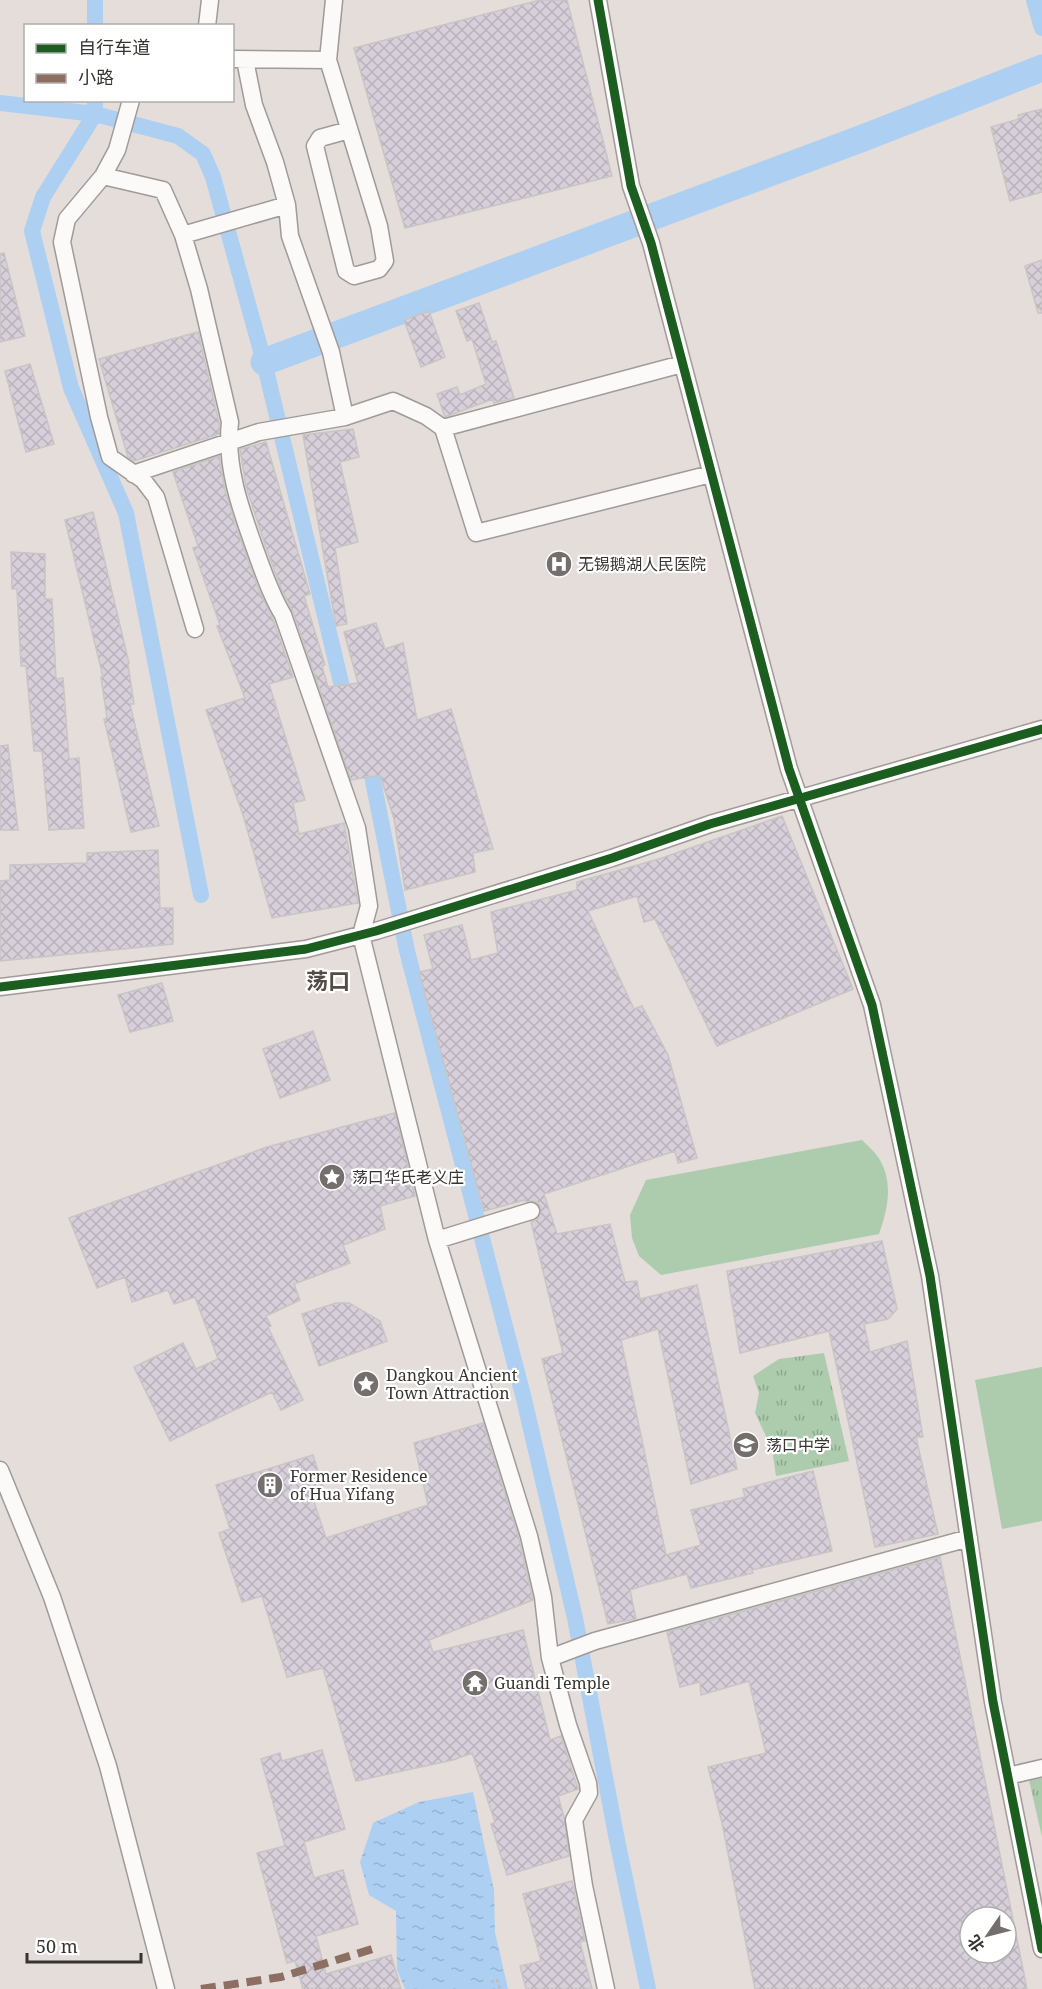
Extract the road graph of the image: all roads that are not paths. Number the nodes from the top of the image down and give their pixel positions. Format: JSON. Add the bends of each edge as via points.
{"nodes":[{"id":1,"x":210,"y":0,"type":"edge"},
{"id":2,"x":334,"y":0,"type":"edge"},
{"id":3,"x":598,"y":0,"type":"edge"},
{"id":4,"x":207,"y":24,"type":"edge"},
{"id":5,"x":239,"y":59,"type":"edge"},
{"id":6,"x":328,"y":60,"type":"junction"},
{"id":7,"x":130,"y":102,"type":"edge"},
{"id":8,"x":349,"y":130,"type":"junction"},
{"id":9,"x":103,"y":176,"type":"junction"},
{"id":10,"x":287,"y":205,"type":"junction"},
{"id":11,"x":183,"y":234,"type":"junction"},
{"id":12,"x":682,"y":364,"type":"junction"},
{"id":13,"x":345,"y":417,"type":"junction"},
{"id":14,"x":443,"y":428,"type":"junction"},
{"id":15,"x":228,"y":441,"type":"junction"},
{"id":16,"x":133,"y":474,"type":"junction"},
{"id":17,"x":711,"y":474,"type":"junction"},
{"id":18,"x":195,"y":629,"type":"dead end"},
{"id":19,"x":1042,"y":729,"type":"edge"},
{"id":20,"x":799,"y":798,"type":"junction"},
{"id":21,"x":368,"y":933,"type":"junction"},
{"id":22,"x":0,"y":987,"type":"edge"},
{"id":23,"x":531,"y":1210,"type":"dead end"},
{"id":24,"x":436,"y":1240,"type":"junction"},
{"id":25,"x":0,"y":1470,"type":"edge"},
{"id":26,"x":969,"y":1538,"type":"junction"},
{"id":27,"x":550,"y":1658,"type":"junction"},
{"id":28,"x":1042,"y":1768,"type":"edge"},
{"id":29,"x":1008,"y":1776,"type":"junction"},
{"id":30,"x":1042,"y":1949,"type":"edge"},
{"id":31,"x":166,"y":1989,"type":"edge"},
{"id":32,"x":606,"y":1989,"type":"edge"}],
"edges":[{"from":1,"to":4,"type":"street"},
{"from":2,"to":6,"type":"street"},
{"from":3,"to":12,"type":"street","via":[[632,186]]},
{"from":5,"to":6,"type":"street"},
{"from":5,"to":10,"type":"street"},
{"from":6,"to":8,"type":"street"},
{"from":7,"to":9,"type":"street","via":[[117,150]]},
{"from":8,"to":8,"type":"street","via":[[379,226],[385,261],[379,269],[354,276],[346,270],[315,146],[320,138]]},
{"from":9,"to":11,"type":"street","via":[[163,190]]},
{"from":9,"to":16,"type":"street","via":[[68,219],[62,242],[110,457]]},
{"from":10,"to":11,"type":"street"},
{"from":10,"to":13,"type":"street","via":[[290,236],[332,352]]},
{"from":11,"to":15,"type":"street","via":[[230,422]]},
{"from":12,"to":14,"type":"street"},
{"from":12,"to":17,"type":"street"},
{"from":13,"to":14,"type":"street","via":[[393,401]]},
{"from":13,"to":15,"type":"street"},
{"from":14,"to":17,"type":"street","via":[[476,533]]},
{"from":15,"to":16,"type":"street"},
{"from":15,"to":21,"type":"street","via":[[240,508],[272,596],[283,615],[357,828],[369,906]]},
{"from":16,"to":18,"type":"street","via":[[156,497]]},
{"from":17,"to":20,"type":"street"},
{"from":19,"to":20,"type":"street"},
{"from":20,"to":21,"type":"street"},
{"from":20,"to":26,"type":"street","via":[[872,1005],[930,1276]]},
{"from":21,"to":22,"type":"street","via":[[306,949]]},
{"from":21,"to":24,"type":"street"},
{"from":23,"to":24,"type":"street"},
{"from":24,"to":27,"type":"street","via":[[529,1536],[543,1597]]},
{"from":25,"to":31,"type":"street","via":[[52,1597],[108,1766]]},
{"from":26,"to":27,"type":"street","via":[[595,1641]]},
{"from":26,"to":29,"type":"street"},
{"from":27,"to":32,"type":"street","via":[[590,1793],[574,1820]]},
{"from":28,"to":29,"type":"street"},
{"from":29,"to":30,"type":"street"}]}
